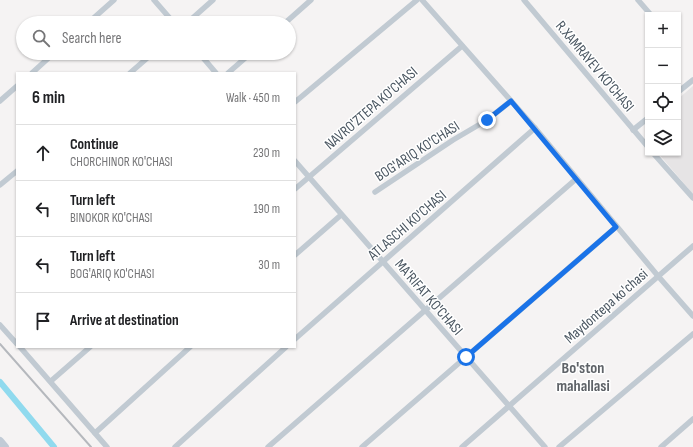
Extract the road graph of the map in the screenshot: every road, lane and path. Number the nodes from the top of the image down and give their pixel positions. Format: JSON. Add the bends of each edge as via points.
{"nodes":[{"id":1,"x":114,"y":0,"type":"edge"},
{"id":2,"x":154,"y":0,"type":"edge"},
{"id":3,"x":213,"y":0,"type":"edge"},
{"id":4,"x":311,"y":0,"type":"edge"},
{"id":5,"x":417,"y":0,"type":"edge"},
{"id":6,"x":422,"y":0,"type":"edge"},
{"id":7,"x":524,"y":0,"type":"edge"},
{"id":8,"x":638,"y":0,"type":"edge"},
{"id":9,"x":648,"y":12,"type":"edge"},
{"id":10,"x":96,"y":16,"type":"edge"},
{"id":11,"x":168,"y":16,"type":"edge"},
{"id":12,"x":195,"y":16,"type":"edge"},
{"id":13,"x":293,"y":16,"type":"edge"},
{"id":14,"x":462,"y":46,"type":"junction"},
{"id":15,"x":46,"y":60,"type":"edge"},
{"id":16,"x":145,"y":60,"type":"edge"},
{"id":17,"x":205,"y":60,"type":"edge"},
{"id":18,"x":243,"y":60,"type":"edge"},
{"id":19,"x":33,"y":72,"type":"edge"},
{"id":20,"x":131,"y":72,"type":"edge"},
{"id":21,"x":215,"y":72,"type":"edge"},
{"id":22,"x":229,"y":72,"type":"edge"},
{"id":23,"x":693,"y":80,"type":"edge"},
{"id":24,"x":16,"y":87,"type":"edge"},
{"id":25,"x":681,"y":90,"type":"edge"},
{"id":26,"x":296,"y":101,"type":"edge"},
{"id":27,"x":511,"y":101,"type":"junction"},
{"id":28,"x":0,"y":102,"type":"edge"},
{"id":29,"x":646,"y":120,"type":"edge"},
{"id":30,"x":535,"y":128,"type":"junction"},
{"id":31,"x":633,"y":130,"type":"junction"},
{"id":32,"x":645,"y":144,"type":"edge"},
{"id":33,"x":656,"y":156,"type":"edge"},
{"id":34,"x":296,"y":162,"type":"edge"},
{"id":35,"x":16,"y":172,"type":"edge"},
{"id":36,"x":309,"y":177,"type":"junction"},
{"id":37,"x":576,"y":179,"type":"junction"},
{"id":38,"x":0,"y":186,"type":"edge"},
{"id":39,"x":296,"y":188,"type":"edge"},
{"id":40,"x":375,"y":192,"type":"dead end"},
{"id":41,"x":693,"y":198,"type":"edge"},
{"id":42,"x":341,"y":215,"type":"junction"},
{"id":43,"x":616,"y":227,"type":"junction"},
{"id":44,"x":693,"y":246,"type":"edge"},
{"id":45,"x":296,"y":254,"type":"edge"},
{"id":46,"x":383,"y":262,"type":"junction"},
{"id":47,"x":658,"y":276,"type":"junction"},
{"id":48,"x":425,"y":310,"type":"junction"},
{"id":49,"x":693,"y":316,"type":"edge"},
{"id":50,"x":0,"y":325,"type":"edge"},
{"id":51,"x":693,"y":334,"type":"edge"},
{"id":52,"x":296,"y":338,"type":"edge"},
{"id":53,"x":16,"y":342,"type":"edge"},
{"id":54,"x":21,"y":348,"type":"edge"},
{"id":55,"x":89,"y":348,"type":"edge"},
{"id":56,"x":189,"y":348,"type":"edge"},
{"id":57,"x":285,"y":348,"type":"edge"},
{"id":58,"x":466,"y":357,"type":"junction"},
{"id":59,"x":51,"y":381,"type":"junction"},
{"id":60,"x":510,"y":405,"type":"junction"},
{"id":61,"x":693,"y":419,"type":"edge"},
{"id":62,"x":95,"y":434,"type":"junction"},
{"id":63,"x":0,"y":441,"type":"edge"},
{"id":64,"x":5,"y":447,"type":"edge"},
{"id":65,"x":107,"y":447,"type":"edge"},
{"id":66,"x":175,"y":447,"type":"edge"},
{"id":67,"x":268,"y":447,"type":"edge"},
{"id":68,"x":362,"y":447,"type":"edge"},
{"id":69,"x":462,"y":447,"type":"edge"},
{"id":70,"x":545,"y":447,"type":"edge"},
{"id":71,"x":559,"y":447,"type":"edge"},
{"id":72,"x":661,"y":447,"type":"edge"}],
"edges":[{"from":1,"to":10,"type":"street"},
{"from":2,"to":11,"type":"street"},
{"from":3,"to":12,"type":"street"},
{"from":4,"to":13,"type":"street"},
{"from":5,"to":26,"type":"street"},
{"from":6,"to":14,"type":"street"},
{"from":7,"to":31,"type":"street","name":"R.XAMRAYEV KO'CHASI"},
{"from":8,"to":9,"type":"street"},
{"from":14,"to":27,"type":"street"},
{"from":14,"to":36,"type":"street","name":"NAVRO'ZTEPA KO'CHASI"},
{"from":15,"to":19,"type":"street"},
{"from":16,"to":20,"type":"street"},
{"from":17,"to":21,"type":"street"},
{"from":18,"to":22,"type":"street"},
{"from":23,"to":25,"type":"street"},
{"from":24,"to":28,"type":"street"},
{"from":27,"to":30,"type":"street"},
{"from":27,"to":40,"type":"street","name":"BOG'ARIQ KO'CHASI","via":[[487,120]]},
{"from":29,"to":31,"type":"street"},
{"from":30,"to":37,"type":"street"},
{"from":30,"to":46,"type":"street","name":"ATLASCHI KO'CHASI"},
{"from":31,"to":32,"type":"street","name":"R.XAMRAYEV KO'CHASI"},
{"from":33,"to":41,"type":"street"},
{"from":34,"to":36,"type":"street","name":"MA'RIFAT KO'CHASI"},
{"from":35,"to":38,"type":"street"},
{"from":36,"to":39,"type":"street","name":"NAVRO'ZTEPA KO'CHASI"},
{"from":36,"to":42,"type":"street","name":"MA'RIFAT KO'CHASI"},
{"from":37,"to":43,"type":"street"},
{"from":37,"to":48,"type":"street"},
{"from":42,"to":45,"type":"street"},
{"from":42,"to":46,"type":"street","name":"MA'RIFAT KO'CHASI"},
{"from":43,"to":47,"type":"street"},
{"from":43,"to":58,"type":"street"},
{"from":44,"to":47,"type":"street","name":"Maydontepa ko'chasi"},
{"from":46,"to":48,"type":"street","name":"MA'RIFAT KO'CHASI"},
{"from":46,"to":52,"type":"street","name":"ATLASCHI KO'CHASI"},
{"from":47,"to":49,"type":"street"},
{"from":47,"to":60,"type":"street","name":"Maydontepa ko'chasi"},
{"from":48,"to":58,"type":"street","name":"MA'RIFAT KO'CHASI"},
{"from":48,"to":67,"type":"street"},
{"from":50,"to":53,"type":"street"},
{"from":51,"to":71,"type":"street"},
{"from":54,"to":59,"type":"street"},
{"from":55,"to":59,"type":"street"},
{"from":56,"to":62,"type":"street"},
{"from":57,"to":66,"type":"street"},
{"from":58,"to":60,"type":"street","name":"MA'RIFAT KO'CHASI"},
{"from":58,"to":68,"type":"street"},
{"from":59,"to":62,"type":"street"},
{"from":60,"to":69,"type":"street","name":"Maydontepa ko'chasi"},
{"from":60,"to":70,"type":"street","name":"MA'RIFAT KO'CHASI"},
{"from":61,"to":72,"type":"street"},
{"from":62,"to":65,"type":"street"},
{"from":63,"to":64,"type":"main road"}]}
